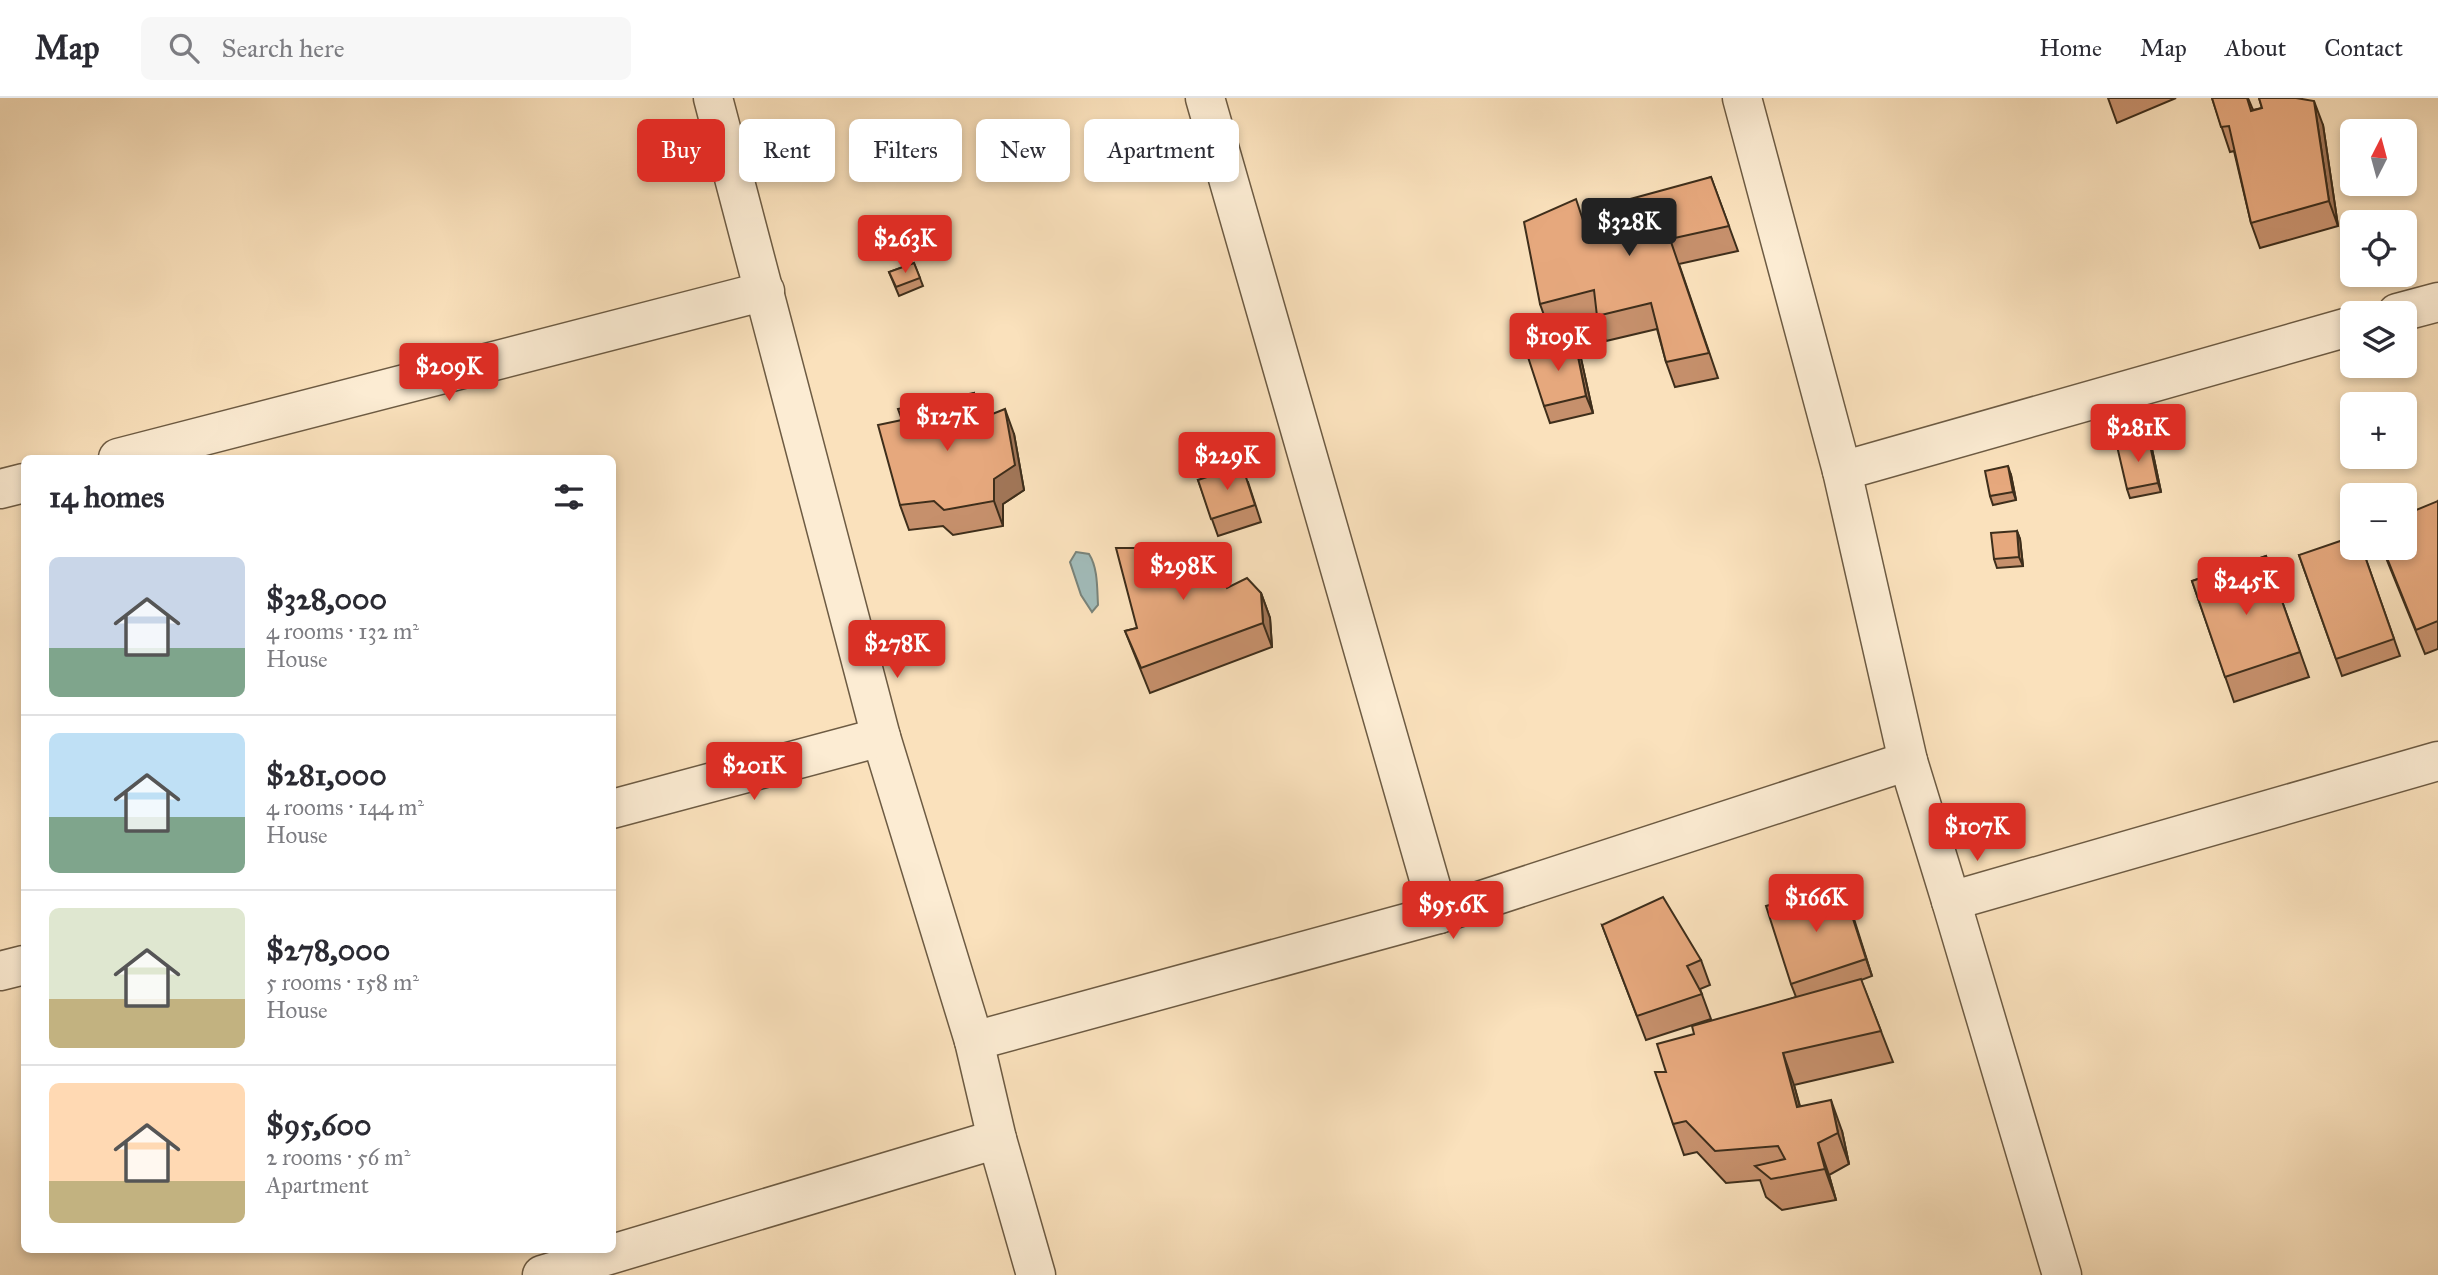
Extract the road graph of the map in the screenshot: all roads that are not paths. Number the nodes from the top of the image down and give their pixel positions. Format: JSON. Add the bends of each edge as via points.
{"nodes":[{"id":1,"x":713,"y":98,"type":"edge"},
{"id":2,"x":1205,"y":98,"type":"edge"},
{"id":3,"x":1742,"y":98,"type":"edge"},
{"id":4,"x":765,"y":290,"type":"junction"},
{"id":5,"x":2438,"y":302,"type":"edge"},
{"id":6,"x":2417,"y":308,"type":"edge"},
{"id":7,"x":2340,"y":329,"type":"edge"},
{"id":8,"x":130,"y":455,"type":"edge"},
{"id":9,"x":1842,"y":471,"type":"junction"},
{"id":10,"x":21,"y":484,"type":"edge"},
{"id":11,"x":0,"y":489,"type":"edge"},
{"id":12,"x":881,"y":737,"type":"junction"},
{"id":13,"x":1908,"y":761,"type":"junction"},
{"id":14,"x":2438,"y":761,"type":"edge"},
{"id":15,"x":616,"y":808,"type":"edge"},
{"id":16,"x":1951,"y":901,"type":"junction"},
{"id":17,"x":1439,"y":914,"type":"junction"},
{"id":18,"x":21,"y":966,"type":"edge"},
{"id":19,"x":0,"y":971,"type":"edge"},
{"id":20,"x":974,"y":1041,"type":"junction"},
{"id":21,"x":997,"y":1139,"type":"junction"},
{"id":22,"x":616,"y":1253,"type":"edge"},
{"id":23,"x":616,"y":1253,"type":"edge"},
{"id":24,"x":542,"y":1275,"type":"edge"},
{"id":25,"x":1036,"y":1275,"type":"edge"},
{"id":26,"x":2062,"y":1275,"type":"edge"}],
"edges":[{"from":1,"to":4,"type":"street"},
{"from":2,"to":17,"type":"street"},
{"from":3,"to":9,"type":"street"},
{"from":4,"to":8,"type":"street"},
{"from":4,"to":12,"type":"street"},
{"from":5,"to":6,"type":"street"},
{"from":7,"to":9,"type":"street"},
{"from":9,"to":13,"type":"street"},
{"from":10,"to":11,"type":"street"},
{"from":12,"to":15,"type":"street"},
{"from":12,"to":20,"type":"street"},
{"from":13,"to":16,"type":"street"},
{"from":13,"to":17,"type":"street"},
{"from":14,"to":16,"type":"street"},
{"from":16,"to":26,"type":"street"},
{"from":17,"to":20,"type":"street"},
{"from":18,"to":19,"type":"street"},
{"from":20,"to":21,"type":"street"},
{"from":21,"to":23,"type":"street"},
{"from":21,"to":25,"type":"street"},
{"from":22,"to":24,"type":"street"}]}
